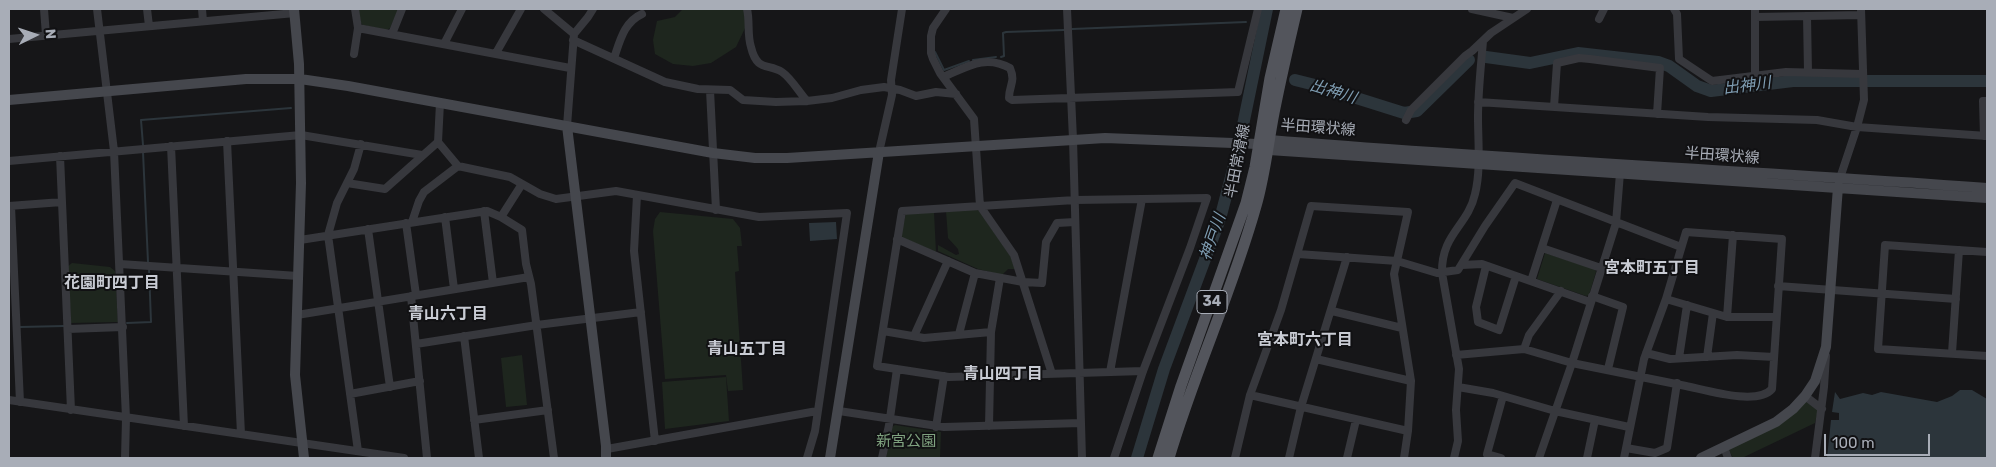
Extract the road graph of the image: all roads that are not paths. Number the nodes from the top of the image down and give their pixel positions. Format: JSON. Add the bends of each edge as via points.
{"nodes":[{"id":1,"x":44,"y":9,"type":"edge"},
{"id":2,"x":97,"y":9,"type":"edge"},
{"id":3,"x":147,"y":9,"type":"edge"},
{"id":4,"x":202,"y":9,"type":"edge"},
{"id":5,"x":355,"y":9,"type":"edge"},
{"id":6,"x":402,"y":9,"type":"edge"},
{"id":7,"x":462,"y":9,"type":"edge"},
{"id":8,"x":521,"y":9,"type":"edge"},
{"id":9,"x":544,"y":9,"type":"edge"},
{"id":10,"x":593,"y":9,"type":"edge"},
{"id":11,"x":747,"y":9,"type":"edge"},
{"id":12,"x":902,"y":9,"type":"edge"},
{"id":13,"x":946,"y":9,"type":"edge"},
{"id":14,"x":1066,"y":9,"type":"edge"},
{"id":15,"x":1258,"y":9,"type":"edge"},
{"id":16,"x":1286,"y":9,"type":"edge"},
{"id":17,"x":1297,"y":9,"type":"edge"},
{"id":18,"x":1472,"y":9,"type":"edge"},
{"id":19,"x":1527,"y":9,"type":"edge"},
{"id":20,"x":1604,"y":9,"type":"edge"},
{"id":21,"x":1674,"y":9,"type":"edge"},
{"id":22,"x":1755,"y":9,"type":"edge"},
{"id":23,"x":294,"y":11,"type":"edge"},
{"id":24,"x":1861,"y":12,"type":"edge"},
{"id":25,"x":642,"y":14,"type":"dead end"},
{"id":26,"x":1807,"y":16,"type":"junction"},
{"id":27,"x":1755,"y":17,"type":"junction"},
{"id":28,"x":1513,"y":18,"type":"junction"},
{"id":29,"x":1599,"y":19,"type":"dead end"},
{"id":30,"x":204,"y":21,"type":"junction"},
{"id":31,"x":149,"y":26,"type":"junction"},
{"id":32,"x":358,"y":28,"type":"junction"},
{"id":33,"x":100,"y":31,"type":"junction"},
{"id":34,"x":392,"y":34,"type":"junction"},
{"id":35,"x":46,"y":35,"type":"junction"},
{"id":36,"x":573,"y":37,"type":"junction"},
{"id":37,"x":9,"y":39,"type":"edge"},
{"id":38,"x":1483,"y":41,"type":"junction"},
{"id":39,"x":444,"y":44,"type":"junction"},
{"id":40,"x":354,"y":54,"type":"dead end"},
{"id":41,"x":496,"y":54,"type":"junction"},
{"id":42,"x":614,"y":58,"type":"junction"},
{"id":43,"x":570,"y":68,"type":"junction"},
{"id":44,"x":1808,"y":72,"type":"junction"},
{"id":45,"x":1862,"y":74,"type":"junction"},
{"id":46,"x":942,"y":76,"type":"junction"},
{"id":47,"x":1755,"y":76,"type":"junction"},
{"id":48,"x":300,"y":80,"type":"junction"},
{"id":49,"x":892,"y":88,"type":"junction"},
{"id":50,"x":710,"y":90,"type":"junction"},
{"id":51,"x":107,"y":91,"type":"junction"},
{"id":52,"x":956,"y":94,"type":"junction"},
{"id":53,"x":1070,"y":98,"type":"junction"},
{"id":54,"x":9,"y":100,"type":"edge"},
{"id":55,"x":807,"y":101,"type":"junction"},
{"id":56,"x":1987,"y":101,"type":"edge"},
{"id":57,"x":1478,"y":102,"type":"junction"},
{"id":58,"x":440,"y":103,"type":"junction"},
{"id":59,"x":1554,"y":107,"type":"junction"},
{"id":60,"x":1657,"y":114,"type":"junction"},
{"id":61,"x":1406,"y":120,"type":"dead end"},
{"id":62,"x":567,"y":126,"type":"junction"},
{"id":63,"x":1857,"y":128,"type":"junction"},
{"id":64,"x":301,"y":135,"type":"junction"},
{"id":65,"x":1986,"y":136,"type":"edge"},
{"id":66,"x":1073,"y":139,"type":"junction"},
{"id":67,"x":227,"y":141,"type":"junction"},
{"id":68,"x":438,"y":142,"type":"junction"},
{"id":69,"x":361,"y":144,"type":"junction"},
{"id":70,"x":1266,"y":144,"type":"junction"},
{"id":71,"x":171,"y":146,"type":"junction"},
{"id":72,"x":976,"y":146,"type":"junction"},
{"id":73,"x":114,"y":151,"type":"junction"},
{"id":74,"x":879,"y":152,"type":"junction"},
{"id":75,"x":713,"y":153,"type":"junction"},
{"id":76,"x":422,"y":155,"type":"junction"},
{"id":77,"x":60,"y":156,"type":"junction"},
{"id":78,"x":1477,"y":159,"type":"junction"},
{"id":79,"x":9,"y":161,"type":"edge"},
{"id":80,"x":458,"y":166,"type":"junction"},
{"id":81,"x":1620,"y":173,"type":"junction"},
{"id":82,"x":347,"y":183,"type":"junction"},
{"id":83,"x":1839,"y":183,"type":"junction"},
{"id":84,"x":522,"y":184,"type":"junction"},
{"id":85,"x":1987,"y":188,"type":"edge"},
{"id":86,"x":637,"y":195,"type":"junction"},
{"id":87,"x":576,"y":197,"type":"junction"},
{"id":88,"x":1987,"y":198,"type":"edge"},
{"id":89,"x":1142,"y":199,"type":"junction"},
{"id":90,"x":1074,"y":200,"type":"junction"},
{"id":91,"x":1557,"y":200,"type":"junction"},
{"id":92,"x":62,"y":202,"type":"junction"},
{"id":93,"x":10,"y":206,"type":"edge"},
{"id":94,"x":980,"y":206,"type":"junction"},
{"id":95,"x":716,"y":210,"type":"junction"},
{"id":96,"x":484,"y":211,"type":"junction"},
{"id":97,"x":445,"y":217,"type":"junction"},
{"id":98,"x":501,"y":217,"type":"junction"},
{"id":99,"x":409,"y":222,"type":"junction"},
{"id":100,"x":1075,"y":222,"type":"junction"},
{"id":101,"x":1616,"y":223,"type":"junction"},
{"id":102,"x":368,"y":229,"type":"junction"},
{"id":103,"x":328,"y":235,"type":"junction"},
{"id":104,"x":1733,"y":235,"type":"junction"},
{"id":105,"x":897,"y":239,"type":"junction"},
{"id":106,"x":300,"y":240,"type":"junction"},
{"id":107,"x":1681,"y":247,"type":"junction"},
{"id":108,"x":1542,"y":248,"type":"junction"},
{"id":109,"x":1959,"y":250,"type":"junction"},
{"id":110,"x":1987,"y":252,"type":"edge"},
{"id":111,"x":1298,"y":254,"type":"junction"},
{"id":112,"x":1347,"y":257,"type":"junction"},
{"id":113,"x":948,"y":261,"type":"junction"},
{"id":114,"x":1397,"y":261,"type":"junction"},
{"id":115,"x":120,"y":264,"type":"junction"},
{"id":116,"x":1462,"y":265,"type":"junction"},
{"id":117,"x":1486,"y":266,"type":"junction"},
{"id":118,"x":176,"y":268,"type":"junction"},
{"id":119,"x":1601,"y":268,"type":"junction"},
{"id":120,"x":233,"y":271,"type":"junction"},
{"id":121,"x":975,"y":273,"type":"junction"},
{"id":122,"x":1442,"y":273,"type":"junction"},
{"id":123,"x":298,"y":276,"type":"junction"},
{"id":124,"x":1516,"y":276,"type":"junction"},
{"id":125,"x":529,"y":277,"type":"junction"},
{"id":126,"x":1000,"y":278,"type":"junction"},
{"id":127,"x":1531,"y":281,"type":"junction"},
{"id":128,"x":1023,"y":282,"type":"junction"},
{"id":129,"x":493,"y":283,"type":"junction"},
{"id":130,"x":1778,"y":286,"type":"junction"},
{"id":131,"x":454,"y":289,"type":"junction"},
{"id":132,"x":1830,"y":290,"type":"junction"},
{"id":133,"x":1561,"y":291,"type":"junction"},
{"id":134,"x":1882,"y":293,"type":"junction"},
{"id":135,"x":413,"y":296,"type":"junction"},
{"id":136,"x":1591,"y":299,"type":"junction"},
{"id":137,"x":1666,"y":299,"type":"junction"},
{"id":138,"x":1956,"y":299,"type":"junction"},
{"id":139,"x":377,"y":302,"type":"junction"},
{"id":140,"x":1687,"y":305,"type":"junction"},
{"id":141,"x":338,"y":308,"type":"junction"},
{"id":142,"x":1332,"y":311,"type":"junction"},
{"id":143,"x":641,"y":312,"type":"junction"},
{"id":144,"x":1713,"y":312,"type":"junction"},
{"id":145,"x":297,"y":315,"type":"junction"},
{"id":146,"x":1776,"y":316,"type":"junction"},
{"id":147,"x":1727,"y":317,"type":"junction"},
{"id":148,"x":590,"y":318,"type":"junction"},
{"id":149,"x":537,"y":325,"type":"junction"},
{"id":150,"x":123,"y":327,"type":"junction"},
{"id":151,"x":1402,"y":328,"type":"junction"},
{"id":152,"x":68,"y":329,"type":"junction"},
{"id":153,"x":883,"y":331,"type":"junction"},
{"id":154,"x":991,"y":332,"type":"junction"},
{"id":155,"x":959,"y":334,"type":"junction"},
{"id":156,"x":464,"y":336,"type":"junction"},
{"id":157,"x":914,"y":336,"type":"junction"},
{"id":158,"x":416,"y":344,"type":"junction"},
{"id":159,"x":1826,"y":347,"type":"junction"},
{"id":160,"x":1524,"y":349,"type":"junction"},
{"id":161,"x":1646,"y":353,"type":"junction"},
{"id":162,"x":1952,"y":353,"type":"junction"},
{"id":163,"x":1456,"y":355,"type":"junction"},
{"id":164,"x":1987,"y":356,"type":"edge"},
{"id":165,"x":1707,"y":357,"type":"junction"},
{"id":166,"x":1774,"y":357,"type":"junction"},
{"id":167,"x":1679,"y":358,"type":"junction"},
{"id":168,"x":1316,"y":359,"type":"junction"},
{"id":169,"x":1572,"y":363,"type":"junction"},
{"id":170,"x":897,"y":369,"type":"junction"},
{"id":171,"x":1608,"y":369,"type":"junction"},
{"id":172,"x":1142,"y":371,"type":"junction"},
{"id":173,"x":1110,"y":372,"type":"junction"},
{"id":174,"x":1079,"y":373,"type":"junction"},
{"id":175,"x":1052,"y":374,"type":"junction"},
{"id":176,"x":944,"y":376,"type":"junction"},
{"id":177,"x":990,"y":376,"type":"junction"},
{"id":178,"x":1640,"y":376,"type":"junction"},
{"id":179,"x":1815,"y":380,"type":"junction"},
{"id":180,"x":420,"y":381,"type":"junction"},
{"id":181,"x":1411,"y":381,"type":"junction"},
{"id":182,"x":1678,"y":383,"type":"junction"},
{"id":183,"x":390,"y":387,"type":"junction"},
{"id":184,"x":1458,"y":387,"type":"junction"},
{"id":185,"x":1824,"y":387,"type":"junction"},
{"id":186,"x":350,"y":394,"type":"junction"},
{"id":187,"x":1250,"y":395,"type":"junction"},
{"id":188,"x":1503,"y":396,"type":"junction"},
{"id":189,"x":1805,"y":396,"type":"junction"},
{"id":190,"x":9,"y":400,"type":"edge"},
{"id":191,"x":20,"y":402,"type":"junction"},
{"id":192,"x":1301,"y":407,"type":"junction"},
{"id":193,"x":1822,"y":409,"type":"junction"},
{"id":194,"x":71,"y":410,"type":"junction"},
{"id":195,"x":548,"y":410,"type":"junction"},
{"id":196,"x":817,"y":411,"type":"junction"},
{"id":197,"x":839,"y":411,"type":"junction"},
{"id":198,"x":1556,"y":411,"type":"junction"},
{"id":199,"x":126,"y":418,"type":"junction"},
{"id":200,"x":474,"y":420,"type":"junction"},
{"id":201,"x":889,"y":420,"type":"junction"},
{"id":202,"x":1356,"y":420,"type":"junction"},
{"id":203,"x":1595,"y":420,"type":"junction"},
{"id":204,"x":1081,"y":423,"type":"junction"},
{"id":205,"x":184,"y":426,"type":"junction"},
{"id":206,"x":989,"y":426,"type":"junction"},
{"id":207,"x":936,"y":427,"type":"junction"},
{"id":208,"x":1630,"y":427,"type":"junction"},
{"id":209,"x":1408,"y":432,"type":"junction"},
{"id":210,"x":241,"y":434,"type":"junction"},
{"id":211,"x":655,"y":441,"type":"junction"},
{"id":212,"x":302,"y":443,"type":"junction"},
{"id":213,"x":1724,"y":447,"type":"junction"},
{"id":214,"x":1626,"y":448,"type":"junction"},
{"id":215,"x":358,"y":451,"type":"junction"},
{"id":216,"x":606,"y":454,"type":"edge"},
{"id":217,"x":125,"y":458,"type":"edge"},
{"id":218,"x":304,"y":458,"type":"edge"},
{"id":219,"x":404,"y":458,"type":"edge"},
{"id":220,"x":427,"y":458,"type":"edge"},
{"id":221,"x":479,"y":458,"type":"edge"},
{"id":222,"x":554,"y":458,"type":"edge"},
{"id":223,"x":807,"y":458,"type":"edge"},
{"id":224,"x":830,"y":458,"type":"edge"},
{"id":225,"x":882,"y":458,"type":"edge"},
{"id":226,"x":1082,"y":458,"type":"edge"},
{"id":227,"x":1114,"y":458,"type":"edge"},
{"id":228,"x":1158,"y":458,"type":"edge"},
{"id":229,"x":1169,"y":458,"type":"edge"},
{"id":230,"x":1235,"y":458,"type":"edge"},
{"id":231,"x":1289,"y":458,"type":"edge"},
{"id":232,"x":1347,"y":458,"type":"edge"},
{"id":233,"x":1404,"y":458,"type":"edge"},
{"id":234,"x":1454,"y":458,"type":"edge"},
{"id":235,"x":1501,"y":458,"type":"edge"},
{"id":236,"x":1539,"y":458,"type":"edge"},
{"id":237,"x":1587,"y":458,"type":"edge"},
{"id":238,"x":1624,"y":458,"type":"edge"},
{"id":239,"x":1701,"y":458,"type":"edge"},
{"id":240,"x":1728,"y":458,"type":"edge"},
{"id":241,"x":1815,"y":458,"type":"edge"}],
"edges":[{"from":1,"to":35,"type":"street"},
{"from":2,"to":33,"type":"street"},
{"from":3,"to":31,"type":"street"},
{"from":4,"to":30,"type":"street"},
{"from":5,"to":32,"type":"street"},
{"from":6,"to":34,"type":"street"},
{"from":7,"to":39,"type":"street"},
{"from":8,"to":41,"type":"street"},
{"from":9,"to":36,"type":"street"},
{"from":10,"to":36,"type":"street"},
{"from":11,"to":55,"type":"street","via":[[753,53],[763,66],[784,73]]},
{"from":12,"to":49,"type":"street"},
{"from":13,"to":46,"type":"street","via":[[934,28],[930,44]]},
{"from":14,"to":53,"type":"street"},
{"from":15,"to":53,"type":"street","via":[[1238,92]]},
{"from":16,"to":70,"type":"main road","name":"半田常滑線","number":"34","via":[[1270,78]]},
{"from":17,"to":70,"type":"main road","name":"半田常滑線","number":"34"},
{"from":18,"to":28,"type":"street"},
{"from":19,"to":28,"type":"street"},
{"from":20,"to":29,"type":"street"},
{"from":21,"to":47,"type":"street","via":[[1679,59],[1712,80]]},
{"from":22,"to":27,"type":"street"},
{"from":23,"to":30,"type":"street"},
{"from":23,"to":48,"type":"street"},
{"from":24,"to":26,"type":"street"},
{"from":24,"to":45,"type":"street"},
{"from":25,"to":42,"type":"street","via":[[629,22]]},
{"from":26,"to":27,"type":"street"},
{"from":26,"to":44,"type":"street"},
{"from":27,"to":47,"type":"street"},
{"from":28,"to":38,"type":"street"},
{"from":30,"to":31,"type":"street"},
{"from":31,"to":33,"type":"street"},
{"from":32,"to":34,"type":"street"},
{"from":32,"to":40,"type":"street"},
{"from":33,"to":35,"type":"street"},
{"from":33,"to":51,"type":"street"},
{"from":34,"to":39,"type":"street"},
{"from":35,"to":37,"type":"street"},
{"from":36,"to":42,"type":"street"},
{"from":36,"to":43,"type":"street"},
{"from":38,"to":57,"type":"street"},
{"from":38,"to":61,"type":"street","via":[[1411,110]]},
{"from":39,"to":41,"type":"street"},
{"from":41,"to":43,"type":"street"},
{"from":42,"to":50,"type":"street","via":[[665,82]]},
{"from":43,"to":62,"type":"street"},
{"from":44,"to":45,"type":"street"},
{"from":44,"to":47,"type":"street"},
{"from":45,"to":63,"type":"street","via":[[1864,100]]},
{"from":46,"to":52,"type":"street"},
{"from":46,"to":53,"type":"street","via":[[970,65],[996,61],[1010,68],[1014,77],[1009,94],[1012,100]]},
{"from":48,"to":51,"type":"street","name":"半田環状線","via":[[246,79]]},
{"from":48,"to":58,"type":"street","name":"半田環状線"},
{"from":48,"to":64,"type":"street"},
{"from":49,"to":52,"type":"street","via":[[916,96],[936,92]]},
{"from":49,"to":55,"type":"street","via":[[861,90]]},
{"from":49,"to":74,"type":"street"},
{"from":50,"to":55,"type":"street","via":[[730,90],[743,100]]},
{"from":50,"to":75,"type":"street"},
{"from":51,"to":54,"type":"street","name":"半田環状線"},
{"from":51,"to":73,"type":"street"},
{"from":52,"to":72,"type":"street","via":[[974,119]]},
{"from":53,"to":66,"type":"street"},
{"from":56,"to":65,"type":"street","via":[[1983,101]]},
{"from":57,"to":59,"type":"street"},
{"from":57,"to":78,"type":"street"},
{"from":58,"to":62,"type":"street","name":"半田環状線"},
{"from":58,"to":68,"type":"street"},
{"from":59,"to":60,"type":"street"},
{"from":59,"to":60,"type":"street","via":[[1557,63],[1579,58],[1660,68]]},
{"from":60,"to":63,"type":"street","via":[[1818,120]]},
{"from":62,"to":75,"type":"street","name":"半田環状線"},
{"from":62,"to":87,"type":"street"},
{"from":63,"to":65,"type":"street"},
{"from":63,"to":83,"type":"street"},
{"from":64,"to":67,"type":"street"},
{"from":64,"to":69,"type":"street"},
{"from":64,"to":106,"type":"street"},
{"from":66,"to":70,"type":"street","name":"半田環状線"},
{"from":66,"to":72,"type":"street","name":"半田環状線"},
{"from":66,"to":90,"type":"street"},
{"from":67,"to":71,"type":"street"},
{"from":67,"to":120,"type":"street"},
{"from":68,"to":76,"type":"street"},
{"from":68,"to":80,"type":"street"},
{"from":69,"to":76,"type":"street"},
{"from":69,"to":82,"type":"street"},
{"from":70,"to":78,"type":"street","name":"半田環状線"},
{"from":70,"to":228,"type":"main road","name":"半田常滑線","number":"34"},
{"from":70,"to":229,"type":"main road","name":"半田常滑線","number":"34","via":[[1266,168],[1246,238]]},
{"from":71,"to":73,"type":"street"},
{"from":71,"to":118,"type":"street"},
{"from":72,"to":74,"type":"street","name":"半田環状線"},
{"from":72,"to":94,"type":"street"},
{"from":73,"to":77,"type":"street"},
{"from":73,"to":115,"type":"street"},
{"from":74,"to":75,"type":"street","name":"半田環状線","via":[[771,158]]},
{"from":74,"to":197,"type":"street"},
{"from":75,"to":95,"type":"street"},
{"from":76,"to":82,"type":"street","via":[[385,189]]},
{"from":77,"to":79,"type":"street"},
{"from":77,"to":92,"type":"street"},
{"from":78,"to":81,"type":"street","name":"半田環状線"},
{"from":78,"to":83,"type":"street","name":"半田環状線"},
{"from":78,"to":122,"type":"street","via":[[1475,195],[1471,207],[1444,249]]},
{"from":80,"to":84,"type":"street","via":[[510,177]]},
{"from":80,"to":99,"type":"street","via":[[424,192]]},
{"from":81,"to":83,"type":"street","name":"半田環状線"},
{"from":81,"to":101,"type":"street"},
{"from":82,"to":103,"type":"street"},
{"from":83,"to":85,"type":"street","name":"半田環状線"},
{"from":83,"to":88,"type":"street","name":"半田環状線"},
{"from":83,"to":132,"type":"street"},
{"from":84,"to":87,"type":"street","via":[[548,198]]},
{"from":84,"to":98,"type":"street"},
{"from":86,"to":87,"type":"street","via":[[616,191]]},
{"from":86,"to":95,"type":"street"},
{"from":86,"to":143,"type":"street","via":[[634,251]]},
{"from":87,"to":148,"type":"street"},
{"from":89,"to":90,"type":"street"},
{"from":89,"to":172,"type":"street","via":[[1207,198]]},
{"from":89,"to":173,"type":"street"},
{"from":90,"to":94,"type":"street"},
{"from":90,"to":100,"type":"street"},
{"from":91,"to":101,"type":"street"},
{"from":91,"to":108,"type":"street"},
{"from":91,"to":116,"type":"street","via":[[1515,183]]},
{"from":92,"to":93,"type":"street"},
{"from":92,"to":152,"type":"street"},
{"from":93,"to":191,"type":"street"},
{"from":94,"to":105,"type":"street","via":[[902,211]]},
{"from":94,"to":128,"type":"street","via":[[1014,255]]},
{"from":95,"to":196,"type":"street","via":[[759,217],[847,213]]},
{"from":96,"to":97,"type":"street"},
{"from":96,"to":98,"type":"street"},
{"from":96,"to":129,"type":"street"},
{"from":97,"to":99,"type":"street"},
{"from":97,"to":131,"type":"street"},
{"from":98,"to":125,"type":"street","via":[[522,230]]},
{"from":99,"to":102,"type":"street"},
{"from":99,"to":135,"type":"street"},
{"from":100,"to":128,"type":"street","via":[[1057,223],[1046,242],[1042,282]]},
{"from":100,"to":174,"type":"street"},
{"from":101,"to":107,"type":"street"},
{"from":101,"to":119,"type":"street"},
{"from":102,"to":103,"type":"street"},
{"from":102,"to":139,"type":"street"},
{"from":103,"to":106,"type":"street"},
{"from":103,"to":141,"type":"street"},
{"from":104,"to":107,"type":"street","via":[[1686,232]]},
{"from":104,"to":130,"type":"street","via":[[1782,239]]},
{"from":104,"to":147,"type":"street"},
{"from":105,"to":113,"type":"street"},
{"from":105,"to":153,"type":"street"},
{"from":106,"to":123,"type":"street"},
{"from":107,"to":137,"type":"street"},
{"from":108,"to":119,"type":"street"},
{"from":108,"to":127,"type":"street"},
{"from":109,"to":110,"type":"street"},
{"from":109,"to":134,"type":"street","via":[[1885,245]]},
{"from":109,"to":138,"type":"street"},
{"from":111,"to":112,"type":"street"},
{"from":111,"to":114,"type":"street","via":[[1311,206],[1408,212]]},
{"from":111,"to":187,"type":"street"},
{"from":112,"to":114,"type":"street"},
{"from":112,"to":142,"type":"street"},
{"from":113,"to":121,"type":"street"},
{"from":113,"to":157,"type":"street"},
{"from":114,"to":122,"type":"street"},
{"from":114,"to":151,"type":"street","via":[[1394,274]]},
{"from":115,"to":118,"type":"street"},
{"from":115,"to":150,"type":"street"},
{"from":116,"to":117,"type":"street"},
{"from":116,"to":122,"type":"street","via":[[1458,270]]},
{"from":117,"to":124,"type":"street"},
{"from":117,"to":124,"type":"street","via":[[1476,307],[1478,322],[1499,330]]},
{"from":118,"to":120,"type":"street"},
{"from":118,"to":205,"type":"street"},
{"from":119,"to":136,"type":"street"},
{"from":120,"to":123,"type":"street"},
{"from":120,"to":210,"type":"street"},
{"from":121,"to":126,"type":"street"},
{"from":121,"to":155,"type":"street"},
{"from":122,"to":163,"type":"street"},
{"from":123,"to":145,"type":"street"},
{"from":124,"to":127,"type":"street"},
{"from":125,"to":129,"type":"street"},
{"from":125,"to":149,"type":"street"},
{"from":126,"to":128,"type":"street"},
{"from":126,"to":154,"type":"street"},
{"from":127,"to":133,"type":"street"},
{"from":128,"to":175,"type":"street"},
{"from":129,"to":131,"type":"street"},
{"from":130,"to":132,"type":"street"},
{"from":130,"to":146,"type":"street"},
{"from":131,"to":135,"type":"street"},
{"from":132,"to":134,"type":"street"},
{"from":132,"to":159,"type":"street"},
{"from":133,"to":136,"type":"street"},
{"from":133,"to":160,"type":"street","via":[[1529,335]]},
{"from":134,"to":138,"type":"street"},
{"from":134,"to":162,"type":"street","via":[[1878,349]]},
{"from":135,"to":139,"type":"street"},
{"from":135,"to":158,"type":"street"},
{"from":136,"to":169,"type":"street"},
{"from":136,"to":171,"type":"street","via":[[1623,307]]},
{"from":137,"to":140,"type":"street"},
{"from":137,"to":161,"type":"street"},
{"from":138,"to":162,"type":"street"},
{"from":139,"to":141,"type":"street"},
{"from":139,"to":183,"type":"street"},
{"from":140,"to":144,"type":"street"},
{"from":140,"to":167,"type":"street"},
{"from":141,"to":145,"type":"street"},
{"from":141,"to":186,"type":"street"},
{"from":142,"to":151,"type":"street"},
{"from":142,"to":168,"type":"street"},
{"from":143,"to":148,"type":"street"},
{"from":143,"to":211,"type":"street"},
{"from":144,"to":147,"type":"street"},
{"from":144,"to":165,"type":"street"},
{"from":145,"to":212,"type":"street","via":[[295,375]]},
{"from":146,"to":147,"type":"street"},
{"from":146,"to":166,"type":"street"},
{"from":148,"to":149,"type":"street"},
{"from":148,"to":216,"type":"street"},
{"from":149,"to":156,"type":"street"},
{"from":149,"to":195,"type":"street"},
{"from":150,"to":152,"type":"street"},
{"from":150,"to":199,"type":"street"},
{"from":151,"to":181,"type":"street"},
{"from":152,"to":194,"type":"street"},
{"from":153,"to":157,"type":"street"},
{"from":153,"to":170,"type":"street","via":[[877,366]]},
{"from":154,"to":155,"type":"street"},
{"from":154,"to":177,"type":"street"},
{"from":155,"to":157,"type":"street"},
{"from":156,"to":158,"type":"street"},
{"from":156,"to":200,"type":"street"},
{"from":158,"to":180,"type":"street"},
{"from":159,"to":179,"type":"street"},
{"from":159,"to":185,"type":"street"},
{"from":160,"to":163,"type":"street"},
{"from":160,"to":169,"type":"street"},
{"from":161,"to":167,"type":"street"},
{"from":161,"to":178,"type":"street"},
{"from":162,"to":164,"type":"street"},
{"from":163,"to":184,"type":"street"},
{"from":165,"to":166,"type":"street"},
{"from":165,"to":167,"type":"street"},
{"from":166,"to":182,"type":"street","via":[[1772,389],[1769,392],[1742,397]]},
{"from":168,"to":181,"type":"street"},
{"from":168,"to":192,"type":"street"},
{"from":169,"to":171,"type":"street"},
{"from":169,"to":198,"type":"street"},
{"from":170,"to":176,"type":"street"},
{"from":170,"to":201,"type":"street"},
{"from":171,"to":178,"type":"street"},
{"from":172,"to":173,"type":"street"},
{"from":172,"to":227,"type":"street"},
{"from":173,"to":174,"type":"street"},
{"from":174,"to":175,"type":"street"},
{"from":174,"to":204,"type":"street"},
{"from":175,"to":177,"type":"street"},
{"from":176,"to":177,"type":"street"},
{"from":176,"to":207,"type":"street"},
{"from":177,"to":206,"type":"street"},
{"from":178,"to":182,"type":"street"},
{"from":178,"to":208,"type":"street"},
{"from":179,"to":185,"type":"street"},
{"from":179,"to":189,"type":"street"},
{"from":180,"to":183,"type":"street"},
{"from":180,"to":220,"type":"street"},
{"from":181,"to":209,"type":"street"},
{"from":182,"to":214,"type":"street","via":[[1667,448],[1655,453]]},
{"from":183,"to":186,"type":"street"},
{"from":184,"to":188,"type":"street"},
{"from":184,"to":234,"type":"street","via":[[1458,441]]},
{"from":185,"to":193,"type":"street"},
{"from":186,"to":215,"type":"street"},
{"from":187,"to":192,"type":"street"},
{"from":187,"to":230,"type":"street"},
{"from":188,"to":198,"type":"street"},
{"from":188,"to":235,"type":"street","via":[[1487,454]]},
{"from":189,"to":193,"type":"street"},
{"from":189,"to":213,"type":"street","via":[[1776,422]]},
{"from":190,"to":191,"type":"street"},
{"from":191,"to":194,"type":"street"},
{"from":192,"to":202,"type":"street"},
{"from":192,"to":231,"type":"street"},
{"from":193,"to":241,"type":"street"},
{"from":194,"to":199,"type":"street"},
{"from":195,"to":200,"type":"street"},
{"from":195,"to":222,"type":"street"},
{"from":196,"to":211,"type":"street"},
{"from":196,"to":223,"type":"street"},
{"from":197,"to":201,"type":"street"},
{"from":197,"to":224,"type":"street"},
{"from":198,"to":203,"type":"street"},
{"from":198,"to":236,"type":"street"},
{"from":199,"to":205,"type":"street"},
{"from":199,"to":217,"type":"street"},
{"from":200,"to":221,"type":"street"},
{"from":201,"to":207,"type":"street"},
{"from":201,"to":225,"type":"street"},
{"from":202,"to":209,"type":"street"},
{"from":202,"to":232,"type":"street"},
{"from":203,"to":208,"type":"street"},
{"from":203,"to":237,"type":"street"},
{"from":204,"to":206,"type":"street"},
{"from":204,"to":226,"type":"street"},
{"from":205,"to":210,"type":"street"},
{"from":206,"to":207,"type":"street"},
{"from":208,"to":214,"type":"street"},
{"from":209,"to":233,"type":"street"},
{"from":210,"to":212,"type":"street"},
{"from":211,"to":216,"type":"street"},
{"from":212,"to":215,"type":"street"},
{"from":212,"to":218,"type":"street"},
{"from":213,"to":239,"type":"street"},
{"from":213,"to":240,"type":"street"},
{"from":214,"to":238,"type":"street"},
{"from":215,"to":219,"type":"street"}]}
